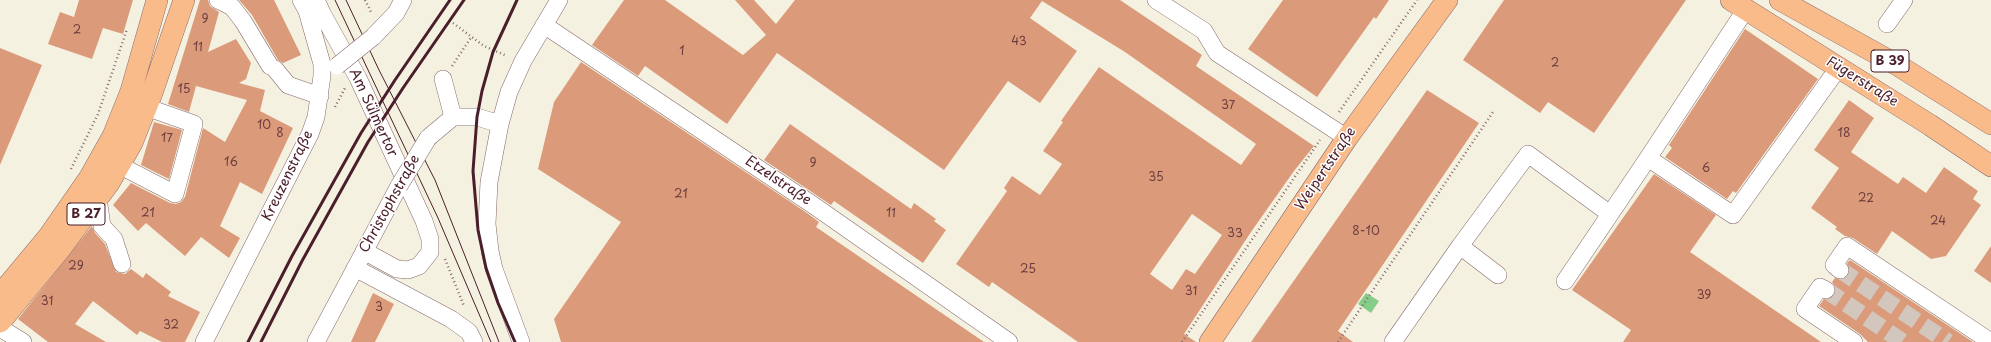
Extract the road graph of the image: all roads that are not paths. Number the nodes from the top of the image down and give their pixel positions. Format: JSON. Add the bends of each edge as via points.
{"nodes":[{"id":1,"x":157,"y":0,"type":"edge"},
{"id":2,"x":184,"y":0,"type":"edge"},
{"id":3,"x":218,"y":0,"type":"edge"},
{"id":4,"x":301,"y":0,"type":"edge"},
{"id":5,"x":316,"y":0,"type":"edge"},
{"id":6,"x":403,"y":0,"type":"edge"},
{"id":7,"x":559,"y":0,"type":"edge"},
{"id":8,"x":1156,"y":0,"type":"edge"},
{"id":9,"x":1447,"y":0,"type":"edge"},
{"id":10,"x":1780,"y":0,"type":"edge"},
{"id":11,"x":1904,"y":0,"type":"edge"},
{"id":12,"x":1739,"y":5,"type":"edge"},
{"id":13,"x":1887,"y":24,"type":"dead end"},
{"id":14,"x":544,"y":25,"type":"junction"},
{"id":15,"x":1838,"y":67,"type":"junction"},
{"id":16,"x":322,"y":76,"type":"junction"},
{"id":17,"x":443,"y":80,"type":"road end"},
{"id":18,"x":320,"y":96,"type":"junction"},
{"id":19,"x":146,"y":108,"type":"junction"},
{"id":20,"x":453,"y":117,"type":"junction"},
{"id":21,"x":500,"y":124,"type":"junction"},
{"id":22,"x":1991,"y":124,"type":"edge"},
{"id":23,"x":1347,"y":138,"type":"junction"},
{"id":24,"x":1648,"y":158,"type":"junction"},
{"id":25,"x":119,"y":164,"type":"junction"},
{"id":26,"x":1991,"y":166,"type":"edge"},
{"id":27,"x":98,"y":198,"type":"junction"},
{"id":28,"x":1610,"y":214,"type":"junction"},
{"id":29,"x":1460,"y":246,"type":"junction"},
{"id":30,"x":364,"y":251,"type":"junction"},
{"id":31,"x":122,"y":264,"type":"dead end"},
{"id":32,"x":355,"y":268,"type":"junction"},
{"id":33,"x":1498,"y":275,"type":"dead end"},
{"id":34,"x":1565,"y":281,"type":"dead end"},
{"id":35,"x":0,"y":295,"type":"edge"},
{"id":36,"x":0,"y":322,"type":"edge"},
{"id":37,"x":0,"y":328,"type":"edge"},
{"id":38,"x":471,"y":337,"type":"edge"},
{"id":39,"x":23,"y":342,"type":"edge"},
{"id":40,"x":204,"y":342,"type":"edge"},
{"id":41,"x":316,"y":342,"type":"edge"},
{"id":42,"x":520,"y":342,"type":"edge"},
{"id":43,"x":1009,"y":342,"type":"edge"},
{"id":44,"x":1210,"y":342,"type":"edge"},
{"id":45,"x":1393,"y":342,"type":"edge"},
{"id":46,"x":1854,"y":342,"type":"edge"},
{"id":47,"x":1991,"y":342,"type":"edge"}],
"edges":[{"from":1,"to":35,"type":"main road","number":"B 27","via":[[131,91],[113,136],[90,177],[50,236]]},
{"from":2,"to":19,"type":"main road","number":"B 27"},
{"from":3,"to":18,"type":"street","via":[[232,7],[273,68],[288,85]]},
{"from":4,"to":16,"type":"street","name":"Kreuzenstraße","via":[[307,11],[317,47]]},
{"from":5,"to":30,"type":"street","name":"Am Sülmertor","via":[[361,83],[430,239],[430,252],[419,266],[408,270],[398,269]]},
{"from":6,"to":16,"type":"street","name":"Am Sülmertor","bridge":true,"via":[[396,13],[373,37]]},
{"from":7,"to":14,"type":"street"},
{"from":8,"to":23,"type":"street","via":[[1204,31],[1217,53]]},
{"from":9,"to":23,"type":"main road","name":"Weipertstraße"},
{"from":10,"to":22,"type":"main road","number":"B 39","via":[[1899,66]]},
{"from":11,"to":13,"type":"street"},
{"from":12,"to":15,"type":"main road","name":"Fügerstraße","number":"B 39"},
{"from":12,"to":24,"type":"street"},
{"from":14,"to":21,"type":"street","via":[[509,92]]},
{"from":14,"to":43,"type":"street","name":"Etzelstraße","via":[[813,205]]},
{"from":15,"to":24,"type":"street","via":[[1733,215]]},
{"from":15,"to":26,"type":"main road","name":"Fügerstraße","number":"B 39"},
{"from":16,"to":18,"type":"street","name":"Kreuzenstraße"},
{"from":17,"to":20,"type":"street"},
{"from":18,"to":40,"type":"street","name":"Kreuzenstraße","via":[[324,115],[310,134]]},
{"from":19,"to":25,"type":"main road","number":"B 27","via":[[132,143]]},
{"from":19,"to":25,"type":"street","via":[[194,124],[175,194]]},
{"from":20,"to":21,"type":"street","via":[[477,117]]},
{"from":20,"to":30,"type":"street","name":"Christophstraße","bridge":true,"via":[[428,138]]},
{"from":21,"to":42,"type":"street","via":[[489,182],[487,224],[494,270]]},
{"from":23,"to":44,"type":"main road","name":"Weipertstraße"},
{"from":24,"to":28,"type":"street"},
{"from":25,"to":27,"type":"main road","number":"B 27"},
{"from":27,"to":31,"type":"street","via":[[102,226],[114,239]]},
{"from":27,"to":36,"type":"main road","number":"B 27"},
{"from":28,"to":29,"type":"street","via":[[1528,154]]},
{"from":28,"to":34,"type":"street"},
{"from":29,"to":33,"type":"street"},
{"from":29,"to":45,"type":"street"},
{"from":30,"to":32,"type":"street","name":"Christophstraße"},
{"from":32,"to":38,"type":"street","via":[[451,319]]},
{"from":32,"to":41,"type":"street","name":"Christophstraße"},
{"from":37,"to":39,"type":"street"},
{"from":46,"to":47,"type":"street","via":[[1805,310],[1837,268],[1847,246]]}]}
